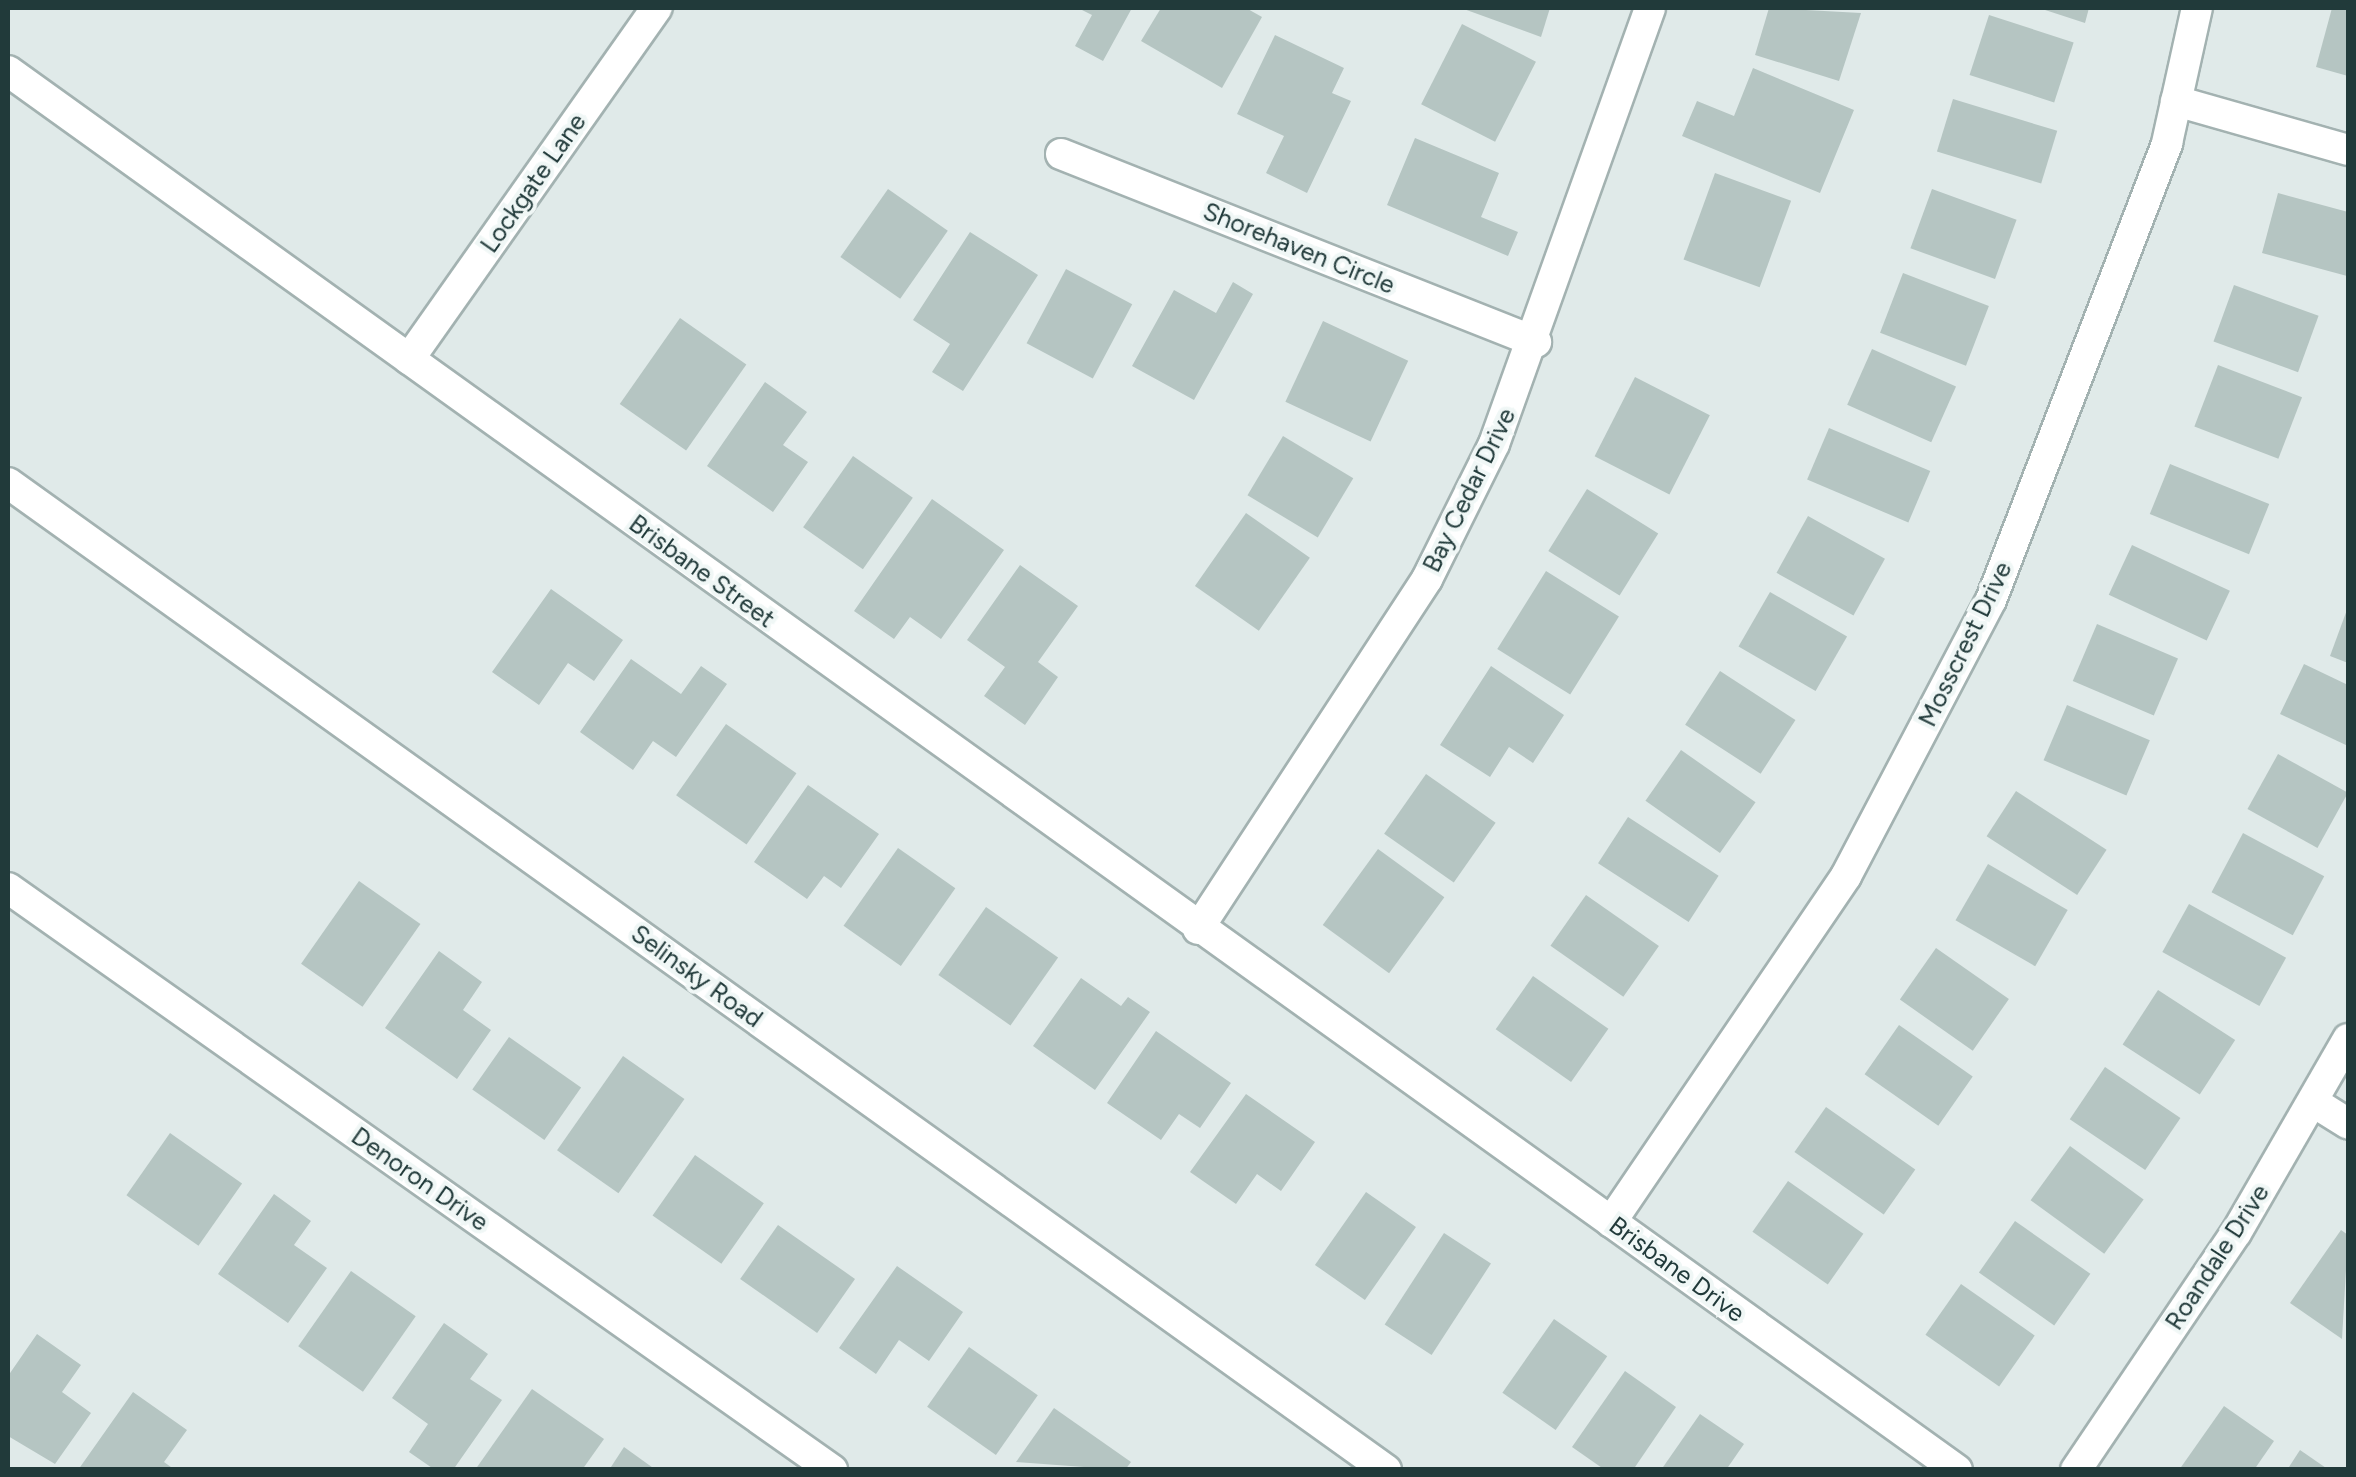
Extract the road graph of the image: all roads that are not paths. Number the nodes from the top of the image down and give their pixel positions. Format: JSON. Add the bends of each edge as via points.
{"nodes":[{"id":1,"x":657,"y":8,"type":"edge"},
{"id":2,"x":1650,"y":8,"type":"edge"},
{"id":3,"x":2197,"y":8,"type":"edge"},
{"id":4,"x":8,"y":71,"type":"edge"},
{"id":5,"x":2176,"y":101,"type":"junction"},
{"id":6,"x":2348,"y":150,"type":"edge"},
{"id":7,"x":1061,"y":154,"type":"dead end"},
{"id":8,"x":1536,"y":342,"type":"junction"},
{"id":9,"x":409,"y":359,"type":"junction"},
{"id":10,"x":8,"y":483,"type":"edge"},
{"id":11,"x":8,"y":888,"type":"edge"},
{"id":12,"x":1198,"y":929,"type":"junction"},
{"id":13,"x":2348,"y":1038,"type":"edge"},
{"id":14,"x":1396,"y":1070,"type":"joint"},
{"id":15,"x":2315,"y":1103,"type":"junction"},
{"id":16,"x":2348,"y":1124,"type":"edge"},
{"id":17,"x":1611,"y":1222,"type":"junction"},
{"id":18,"x":832,"y":1470,"type":"edge"},
{"id":19,"x":1386,"y":1470,"type":"edge"},
{"id":20,"x":1957,"y":1470,"type":"edge"},
{"id":21,"x":2076,"y":1470,"type":"edge"}],
"edges":[{"from":1,"to":9,"type":"street","name":"Lockgate Lane"},
{"from":2,"to":8,"type":"street","name":"Bay Cedar Drive"},
{"from":3,"to":5,"type":"street","name":"Mosscrest Drive"},
{"from":4,"to":9,"type":"street","name":"Brisbane Street"},
{"from":5,"to":6,"type":"street"},
{"from":5,"to":17,"type":"street","name":"Mosscrest Drive","via":[[1991,600],[1846,876]]},
{"from":7,"to":8,"type":"street","name":"Shorehaven Circle"},
{"from":8,"to":12,"type":"street","name":"Bay Cedar Drive","via":[[1427,578]]},
{"from":9,"to":12,"type":"street","name":"Brisbane Street"},
{"from":10,"to":19,"type":"street","name":"Selinsky Road"},
{"from":11,"to":18,"type":"street","name":"Denoron Drive"},
{"from":12,"to":14,"type":"street","name":"Brisbane Street"},
{"from":13,"to":15,"type":"street","name":"Roandale Drive"},
{"from":14,"to":17,"type":"street","name":"Brisbane Drive"},
{"from":15,"to":16,"type":"street"},
{"from":15,"to":21,"type":"street","name":"Roandale Drive"},
{"from":17,"to":20,"type":"street","name":"Brisbane Drive"}]}
